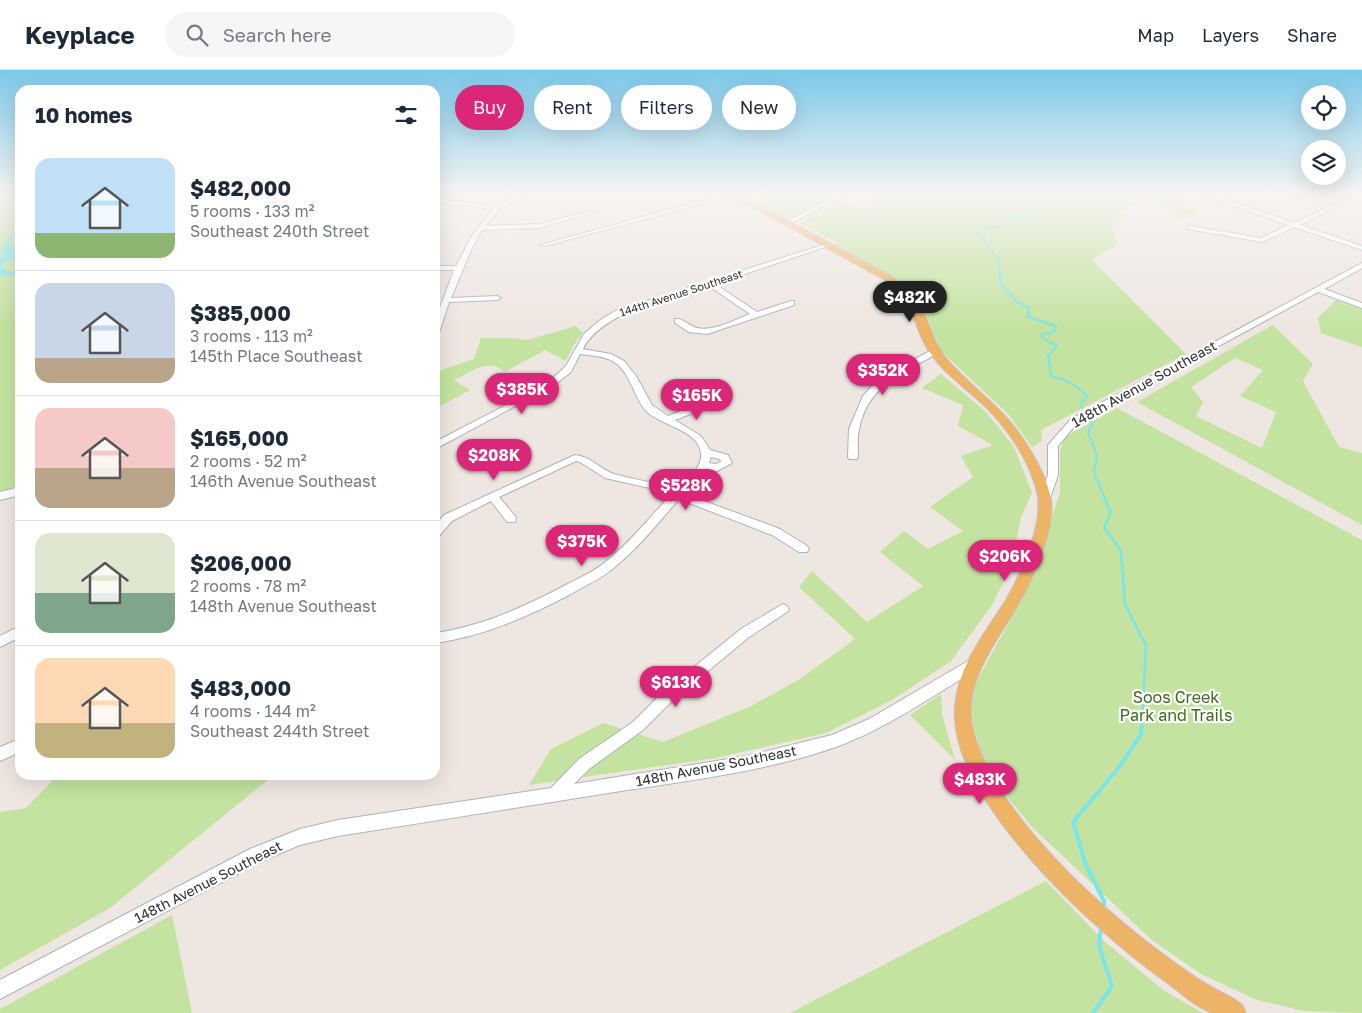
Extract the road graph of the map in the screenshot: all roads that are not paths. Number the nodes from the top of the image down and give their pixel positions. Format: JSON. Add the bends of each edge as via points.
{"nodes":[{"id":1,"x":476,"y":238,"type":"edge"},
{"id":2,"x":569,"y":238,"type":"edge"},
{"id":3,"x":811,"y":238,"type":"edge"},
{"id":4,"x":1246,"y":238,"type":"edge"},
{"id":5,"x":1261,"y":238,"type":"edge"},
{"id":6,"x":1333,"y":238,"type":"edge"},
{"id":7,"x":543,"y":245,"type":"dead end"},
{"id":8,"x":825,"y":246,"type":"junction"},
{"id":9,"x":1362,"y":248,"type":"edge"},
{"id":10,"x":1362,"y":266,"type":"edge"},
{"id":11,"x":440,"y":268,"type":"edge"},
{"id":12,"x":458,"y":268,"type":"junction"},
{"id":13,"x":709,"y":282,"type":"junction"},
{"id":14,"x":1318,"y":289,"type":"junction"},
{"id":15,"x":496,"y":298,"type":"dead end"},
{"id":16,"x":447,"y":300,"type":"junction"},
{"id":17,"x":791,"y":303,"type":"dead end"},
{"id":18,"x":1362,"y":306,"type":"edge"},
{"id":19,"x":756,"y":315,"type":"junction"},
{"id":20,"x":440,"y":319,"type":"edge"},
{"id":21,"x":678,"y":321,"type":"dead end"},
{"id":22,"x":578,"y":351,"type":"junction"},
{"id":23,"x":934,"y":352,"type":"junction"},
{"id":24,"x":718,"y":400,"type":"dead end"},
{"id":25,"x":667,"y":420,"type":"junction"},
{"id":26,"x":440,"y":443,"type":"edge"},
{"id":27,"x":705,"y":452,"type":"junction"},
{"id":28,"x":853,"y":457,"type":"dead end"},
{"id":29,"x":703,"y":465,"type":"junction"},
{"id":30,"x":15,"y":492,"type":"edge"},
{"id":31,"x":678,"y":494,"type":"junction"},
{"id":32,"x":0,"y":496,"type":"edge"},
{"id":33,"x":492,"y":496,"type":"junction"},
{"id":34,"x":1044,"y":498,"type":"junction"},
{"id":35,"x":511,"y":519,"type":"dead end"},
{"id":36,"x":440,"y":527,"type":"edge"},
{"id":37,"x":803,"y":549,"type":"dead end"},
{"id":38,"x":783,"y":609,"type":"dead end"},
{"id":39,"x":15,"y":634,"type":"edge"},
{"id":40,"x":440,"y":638,"type":"edge"},
{"id":41,"x":0,"y":642,"type":"edge"},
{"id":42,"x":973,"y":665,"type":"junction"},
{"id":43,"x":15,"y":747,"type":"edge"},
{"id":44,"x":0,"y":754,"type":"edge"},
{"id":45,"x":556,"y":793,"type":"junction"},
{"id":46,"x":1092,"y":909,"type":"joint"},
{"id":47,"x":1118,"y":932,"type":"joint"},
{"id":48,"x":0,"y":990,"type":"edge"},
{"id":49,"x":1235,"y":1013,"type":"edge"}],
"edges":[{"from":1,"to":12,"type":"street"},
{"from":2,"to":7,"type":"street"},
{"from":3,"to":8,"type":"main road"},
{"from":4,"to":5,"type":"street"},
{"from":6,"to":9,"type":"street"},
{"from":8,"to":13,"type":"street","name":"144th Avenue Southeast"},
{"from":8,"to":23,"type":"main road","via":[[888,278],[907,292],[917,306]]},
{"from":10,"to":14,"type":"street","name":"148th Avenue Southeast"},
{"from":11,"to":12,"type":"street"},
{"from":12,"to":16,"type":"street"},
{"from":13,"to":19,"type":"street"},
{"from":13,"to":22,"type":"street","name":"144th Avenue Southeast","via":[[618,313],[594,329]]},
{"from":14,"to":18,"type":"street"},
{"from":14,"to":34,"type":"street","name":"148th Avenue Southeast","via":[[1074,421],[1053,445],[1053,475]]},
{"from":15,"to":16,"type":"street"},
{"from":16,"to":20,"type":"street"},
{"from":17,"to":19,"type":"street"},
{"from":19,"to":21,"type":"street","via":[[707,332],[692,330]]},
{"from":22,"to":25,"type":"street","via":[[603,354],[622,362],[645,403]]},
{"from":22,"to":26,"type":"street","name":"144th Avenue Southeast","via":[[566,372],[540,391]]},
{"from":23,"to":28,"type":"street","via":[[899,371],[866,398],[854,428]]},
{"from":23,"to":34,"type":"main road","via":[[1007,424],[1027,458]]},
{"from":24,"to":25,"type":"street"},
{"from":25,"to":27,"type":"street","via":[[697,438]]},
{"from":27,"to":29,"type":"street"},
{"from":27,"to":29,"type":"street","via":[[724,458],[727,463],[717,468]]},
{"from":29,"to":31,"type":"street"},
{"from":30,"to":32,"type":"street"},
{"from":31,"to":33,"type":"street","via":[[608,476],[574,453]]},
{"from":31,"to":37,"type":"street","via":[[776,532]]},
{"from":31,"to":40,"type":"street","via":[[617,560],[592,577],[519,615],[455,636]]},
{"from":33,"to":35,"type":"street"},
{"from":33,"to":36,"type":"street","via":[[448,518]]},
{"from":34,"to":42,"type":"main road","name":"148th Avenue Southeast","via":[[1041,530],[1017,592]]},
{"from":38,"to":45,"type":"street","via":[[738,639],[667,697],[638,726],[584,764]]},
{"from":39,"to":41,"type":"street"},
{"from":42,"to":45,"type":"street","name":"148th Avenue Southeast","via":[[874,723],[818,746],[748,763]]},
{"from":42,"to":46,"type":"main road","via":[[963,718],[964,732],[974,760],[1013,822]]},
{"from":43,"to":44,"type":"street"},
{"from":45,"to":48,"type":"street","name":"148th Avenue Southeast","via":[[300,837],[256,855]]},
{"from":46,"to":47,"type":"main road"},
{"from":47,"to":49,"type":"main road","via":[[1180,980]]}]}
